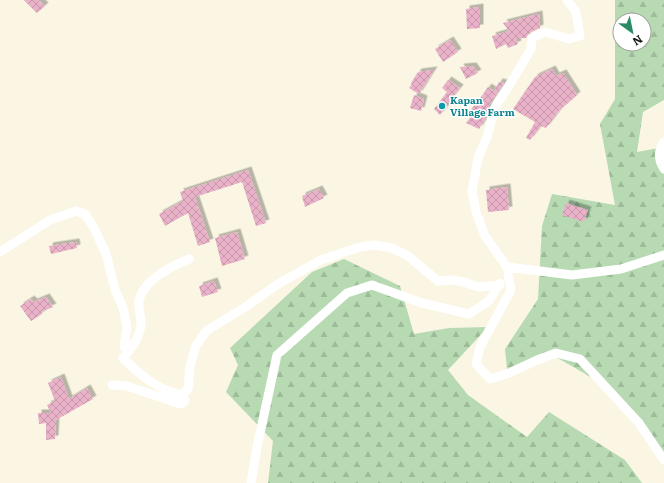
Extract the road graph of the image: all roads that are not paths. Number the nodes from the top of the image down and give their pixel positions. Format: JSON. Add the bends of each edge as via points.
{"nodes":[{"id":1,"x":568,"y":0,"type":"edge"},
{"id":2,"x":664,"y":142,"type":"edge"},
{"id":3,"x":664,"y":169,"type":"edge"},
{"id":4,"x":0,"y":252,"type":"edge"},
{"id":5,"x":664,"y":255,"type":"edge"},
{"id":6,"x":189,"y":259,"type":"dead end"},
{"id":7,"x":507,"y":267,"type":"junction"},
{"id":8,"x":500,"y":285,"type":"junction"},
{"id":9,"x":128,"y":352,"type":"junction"},
{"id":10,"x":112,"y":385,"type":"dead end"},
{"id":11,"x":181,"y":395,"type":"junction"},
{"id":12,"x":664,"y":460,"type":"edge"},
{"id":13,"x":251,"y":483,"type":"edge"}],
"edges":[{"from":1,"to":7,"type":"street","via":[[576,12],[580,36],[569,39],[544,32],[532,38],[531,49],[495,107],[478,158],[472,191],[476,212],[485,236]]},
{"from":2,"to":3,"type":"street","via":[[659,156]]},
{"from":4,"to":9,"type":"street","via":[[50,220],[76,211],[85,214],[106,254],[123,308],[127,327],[124,346]]},
{"from":5,"to":7,"type":"street","via":[[621,268],[572,275]]},
{"from":6,"to":9,"type":"street","via":[[159,275],[141,296],[141,324],[138,336]]},
{"from":7,"to":8,"type":"street"},
{"from":7,"to":12,"type":"street","via":[[511,290],[480,347],[476,364],[490,379],[556,353],[580,359],[639,423]]},
{"from":8,"to":11,"type":"street","via":[[478,287],[452,280],[438,281],[408,256],[392,248],[374,245],[321,260],[278,284],[206,331],[196,346],[190,366],[188,389]]},
{"from":8,"to":13,"type":"street","via":[[489,301],[469,314],[422,303],[372,285],[347,293],[277,355]]},
{"from":9,"to":11,"type":"street","via":[[122,358],[142,376],[161,388]]},
{"from":10,"to":11,"type":"street","via":[[126,386],[180,404],[185,400]]}]}
